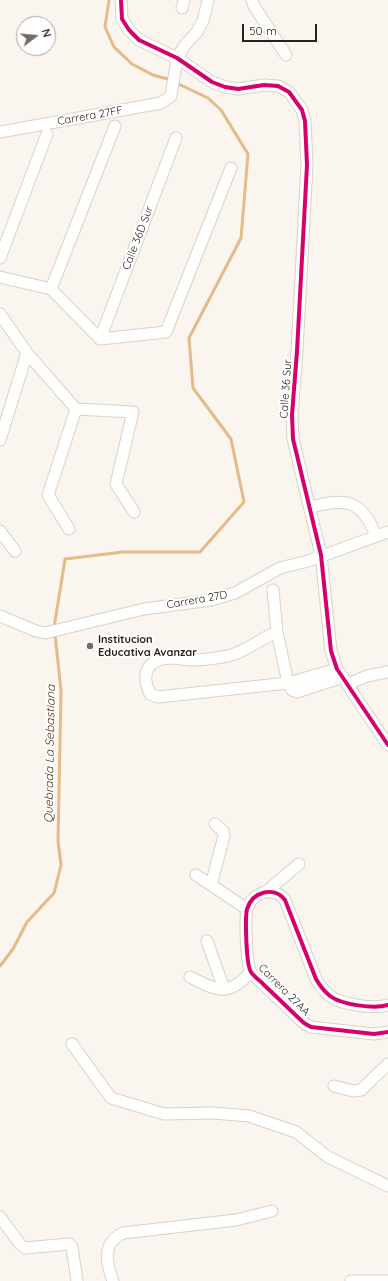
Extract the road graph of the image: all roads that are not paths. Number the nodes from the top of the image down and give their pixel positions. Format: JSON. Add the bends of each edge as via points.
{"nodes":[{"id":1,"x":121,"y":0,"type":"edge"},
{"id":2,"x":208,"y":0,"type":"edge"},
{"id":3,"x":252,"y":0,"type":"edge"},
{"id":4,"x":286,"y":55,"type":"dead end"},
{"id":5,"x":176,"y":62,"type":"junction"},
{"id":6,"x":115,"y":126,"type":"dead end"},
{"id":7,"x":0,"y":132,"type":"edge"},
{"id":8,"x":47,"y":134,"type":"dead end"},
{"id":9,"x":176,"y":138,"type":"dead end"},
{"id":10,"x":231,"y":168,"type":"dead end"},
{"id":11,"x":0,"y":258,"type":"edge"},
{"id":12,"x":0,"y":277,"type":"edge"},
{"id":13,"x":51,"y":289,"type":"junction"},
{"id":14,"x":0,"y":314,"type":"edge"},
{"id":15,"x":100,"y":339,"type":"junction"},
{"id":16,"x":27,"y":353,"type":"junction"},
{"id":17,"x":76,"y":409,"type":"junction"},
{"id":18,"x":0,"y":440,"type":"edge"},
{"id":19,"x":310,"y":507,"type":"junction"},
{"id":20,"x":134,"y":512,"type":"dead end"},
{"id":21,"x":69,"y":528,"type":"dead end"},
{"id":22,"x":0,"y":531,"type":"edge"},
{"id":23,"x":388,"y":532,"type":"edge"},
{"id":24,"x":376,"y":536,"type":"junction"},
{"id":25,"x":15,"y":551,"type":"dead end"},
{"id":26,"x":321,"y":555,"type":"junction"},
{"id":27,"x":273,"y":590,"type":"dead end"},
{"id":28,"x":0,"y":616,"type":"edge"},
{"id":29,"x":277,"y":632,"type":"junction"},
{"id":30,"x":388,"y":672,"type":"edge"},
{"id":31,"x":343,"y":677,"type":"junction"},
{"id":32,"x":288,"y":683,"type":"junction"},
{"id":33,"x":388,"y":745,"type":"edge"},
{"id":34,"x":215,"y":824,"type":"dead end"},
{"id":35,"x":299,"y":864,"type":"dead end"},
{"id":36,"x":196,"y":875,"type":"dead end"},
{"id":37,"x":211,"y":885,"type":"junction"},
{"id":38,"x":267,"y":891,"type":"junction"},
{"id":39,"x":247,"y":909,"type":"junction"},
{"id":40,"x":207,"y":941,"type":"dead end"},
{"id":41,"x":251,"y":972,"type":"junction"},
{"id":42,"x":190,"y":977,"type":"dead end"},
{"id":43,"x":224,"y":989,"type":"junction"},
{"id":44,"x":388,"y":1005,"type":"edge"},
{"id":45,"x":388,"y":1035,"type":"edge"},
{"id":46,"x":72,"y":1044,"type":"dead end"},
{"id":47,"x":388,"y":1064,"type":"edge"},
{"id":48,"x":334,"y":1086,"type":"dead end"},
{"id":49,"x":388,"y":1186,"type":"edge"},
{"id":50,"x":272,"y":1211,"type":"dead end"},
{"id":51,"x":0,"y":1217,"type":"edge"},
{"id":52,"x":77,"y":1281,"type":"edge"},
{"id":53,"x":113,"y":1281,"type":"edge"},
{"id":54,"x":351,"y":1281,"type":"edge"},
{"id":55,"x":388,"y":1281,"type":"edge"}],
"edges":[{"from":1,"to":5,"type":"street","via":[[122,19],[129,30],[139,40]]},
{"from":2,"to":5,"type":"street","via":[[203,21]]},
{"from":3,"to":4,"type":"street"},
{"from":5,"to":7,"type":"street","name":"Carrera 27FF","via":[[172,96],[161,103]]},
{"from":5,"to":19,"type":"street","name":"Calle 36 Sur","via":[[225,87],[238,89],[264,85],[278,86],[289,92],[302,110],[307,165],[292,416],[293,439]]},
{"from":6,"to":13,"type":"street"},
{"from":8,"to":11,"type":"street"},
{"from":9,"to":15,"type":"street","name":"Calle 36D Sur"},
{"from":10,"to":15,"type":"street","via":[[166,332]]},
{"from":12,"to":13,"type":"street"},
{"from":13,"to":15,"type":"street"},
{"from":14,"to":16,"type":"street"},
{"from":16,"to":17,"type":"street"},
{"from":16,"to":18,"type":"street"},
{"from":17,"to":20,"type":"street","via":[[133,412],[116,484]]},
{"from":17,"to":21,"type":"street","via":[[48,495]]},
{"from":19,"to":24,"type":"street","via":[[333,501],[354,506],[370,522]]},
{"from":19,"to":26,"type":"street","name":"Calle 36 Sur"},
{"from":22,"to":25,"type":"street"},
{"from":23,"to":24,"type":"street","name":"Carrera 27D"},
{"from":24,"to":26,"type":"street","name":"Carrera 27D"},
{"from":26,"to":28,"type":"street","name":"Carrera 27D","via":[[280,568],[234,593],[212,600],[144,609],[52,632],[36,631]]},
{"from":26,"to":31,"type":"street","name":"Calle 36 Sur","via":[[332,651]]},
{"from":27,"to":29,"type":"street"},
{"from":29,"to":32,"type":"street"},
{"from":29,"to":32,"type":"street","via":[[247,650],[227,656],[193,660],[168,658],[154,662],[145,675],[146,685],[150,694],[158,697]]},
{"from":30,"to":31,"type":"street"},
{"from":31,"to":32,"type":"street"},
{"from":31,"to":33,"type":"street","name":"Calle 36 Sur"},
{"from":34,"to":37,"type":"street","via":[[223,831],[224,836]]},
{"from":35,"to":38,"type":"street"},
{"from":36,"to":37,"type":"street"},
{"from":37,"to":39,"type":"street"},
{"from":38,"to":39,"type":"street","via":[[254,898]]},
{"from":38,"to":44,"type":"street","via":[[277,893],[285,900],[310,968],[322,988],[331,997],[370,1007]]},
{"from":39,"to":41,"type":"street","name":"Carrera 27AA"},
{"from":40,"to":43,"type":"street"},
{"from":41,"to":43,"type":"street","via":[[240,984]]},
{"from":41,"to":45,"type":"street","name":"Carrera 27AA","via":[[311,1027]]},
{"from":42,"to":43,"type":"street","via":[[213,989]]},
{"from":46,"to":49,"type":"street","via":[[111,1098],[164,1114],[213,1113],[249,1116],[296,1132],[328,1157]]},
{"from":47,"to":48,"type":"street","via":[[361,1090],[353,1091]]},
{"from":50,"to":53,"type":"street","via":[[236,1220],[122,1233],[109,1243],[108,1259]]},
{"from":51,"to":52,"type":"street","via":[[25,1248],[69,1244],[72,1247]]},
{"from":54,"to":55,"type":"street"}]}
